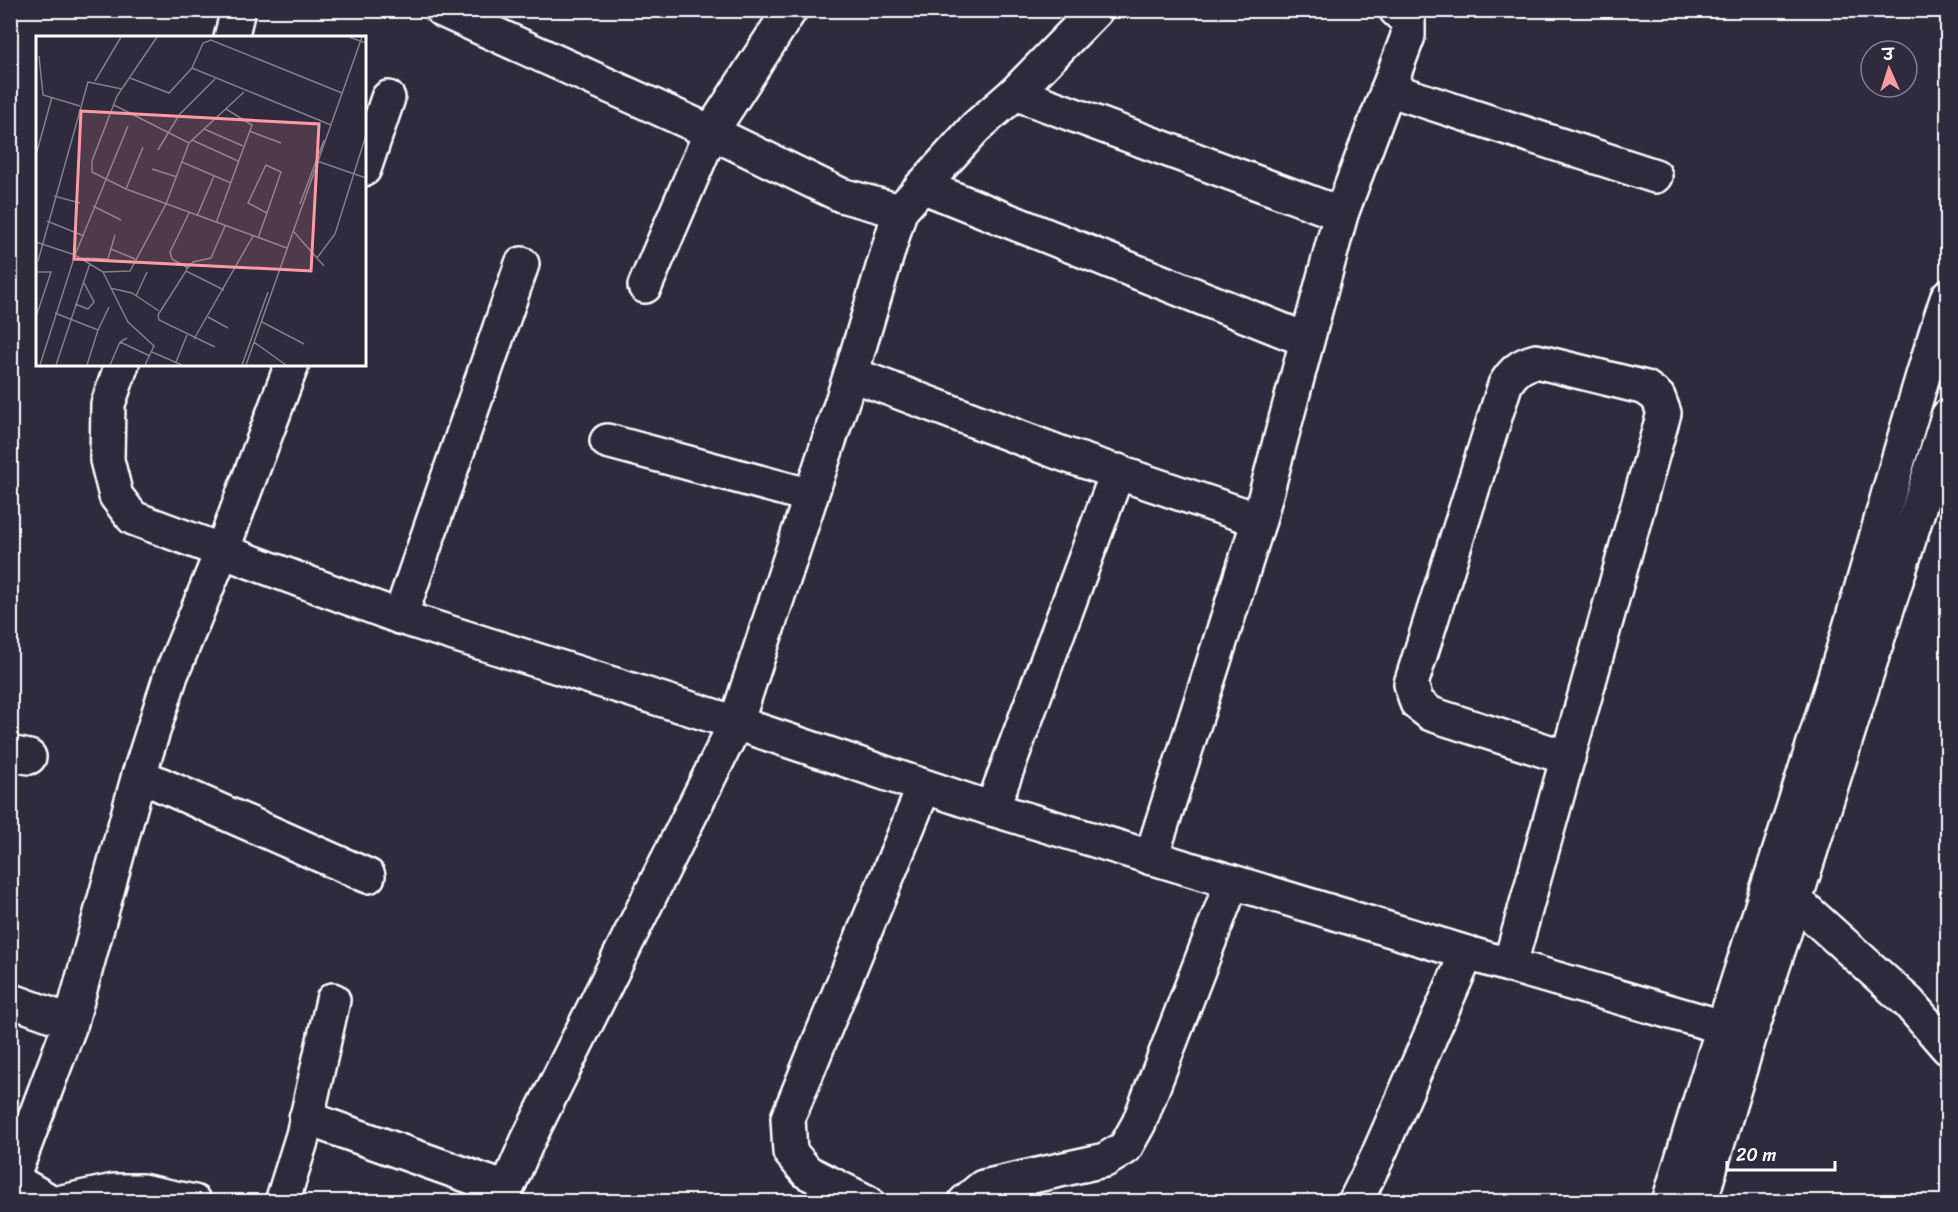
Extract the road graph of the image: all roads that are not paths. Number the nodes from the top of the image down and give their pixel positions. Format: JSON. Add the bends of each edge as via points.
{"nodes":[{"id":1,"x":238,"y":10,"type":"edge"},
{"id":2,"x":442,"y":10,"type":"edge"},
{"id":3,"x":790,"y":10,"type":"edge"},
{"id":4,"x":1096,"y":10,"type":"edge"},
{"id":5,"x":1396,"y":10,"type":"edge"},
{"id":6,"x":232,"y":36,"type":"edge"},
{"id":7,"x":1388,"y":89,"type":"junction"},
{"id":8,"x":1015,"y":93,"type":"junction"},
{"id":9,"x":388,"y":98,"type":"dead end"},
{"id":10,"x":711,"y":132,"type":"junction"},
{"id":11,"x":366,"y":163,"type":"edge"},
{"id":12,"x":1655,"y":176,"type":"dead end"},
{"id":13,"x":922,"y":186,"type":"junction"},
{"id":14,"x":900,"y":211,"type":"junction"},
{"id":15,"x":1341,"y":214,"type":"junction"},
{"id":16,"x":522,"y":264,"type":"dead end"},
{"id":17,"x":645,"y":286,"type":"dead end"},
{"id":18,"x":1946,"y":303,"type":"edge"},
{"id":19,"x":1308,"y":340,"type":"junction"},
{"id":20,"x":121,"y":366,"type":"edge"},
{"id":21,"x":291,"y":366,"type":"edge"},
{"id":22,"x":851,"y":374,"type":"junction"},
{"id":23,"x":1947,"y":416,"type":"edge"},
{"id":24,"x":607,"y":441,"type":"dead end"},
{"id":25,"x":1118,"y":471,"type":"junction"},
{"id":26,"x":811,"y":496,"type":"junction"},
{"id":27,"x":1259,"y":520,"type":"junction"},
{"id":28,"x":222,"y":551,"type":"junction"},
{"id":29,"x":400,"y":617,"type":"junction"},
{"id":30,"x":736,"y":723,"type":"junction"},
{"id":31,"x":1568,"y":758,"type":"junction"},
{"id":32,"x":139,"y":775,"type":"junction"},
{"id":33,"x":924,"y":787,"type":"junction"},
{"id":34,"x":992,"y":809,"type":"junction"},
{"id":35,"x":1151,"y":858,"type":"junction"},
{"id":36,"x":369,"y":876,"type":"dead end"},
{"id":37,"x":1232,"y":882,"type":"junction"},
{"id":38,"x":1796,"y":900,"type":"junction"},
{"id":39,"x":1467,"y":953,"type":"junction"},
{"id":40,"x":1509,"y":964,"type":"junction"},
{"id":41,"x":10,"y":1000,"type":"edge"},
{"id":42,"x":333,"y":1000,"type":"dead end"},
{"id":43,"x":70,"y":1022,"type":"junction"},
{"id":44,"x":1736,"y":1031,"type":"junction"},
{"id":45,"x":1947,"y":1048,"type":"edge"},
{"id":46,"x":306,"y":1118,"type":"junction"},
{"id":47,"x":11,"y":1180,"type":"edge"},
{"id":48,"x":503,"y":1195,"type":"edge"},
{"id":49,"x":51,"y":1202,"type":"edge"},
{"id":50,"x":62,"y":1202,"type":"edge"},
{"id":51,"x":194,"y":1202,"type":"edge"},
{"id":52,"x":282,"y":1202,"type":"edge"},
{"id":53,"x":867,"y":1202,"type":"edge"},
{"id":54,"x":965,"y":1202,"type":"edge"},
{"id":55,"x":1355,"y":1202,"type":"edge"},
{"id":56,"x":1669,"y":1202,"type":"edge"},
{"id":57,"x":1700,"y":1202,"type":"edge"}],
"edges":[{"from":1,"to":6,"type":"street"},
{"from":2,"to":10,"type":"street"},
{"from":3,"to":10,"type":"street"},
{"from":4,"to":8,"type":"street"},
{"from":5,"to":7,"type":"street","via":[[1408,21],[1408,36]]},
{"from":7,"to":12,"type":"street"},
{"from":7,"to":15,"type":"street"},
{"from":8,"to":13,"type":"street","via":[[976,127]]},
{"from":8,"to":15,"type":"street"},
{"from":9,"to":11,"type":"street"},
{"from":10,"to":14,"type":"street","via":[[841,195]]},
{"from":10,"to":17,"type":"street"},
{"from":13,"to":14,"type":"street"},
{"from":13,"to":19,"type":"street"},
{"from":14,"to":22,"type":"street"},
{"from":15,"to":19,"type":"street"},
{"from":16,"to":29,"type":"street"},
{"from":18,"to":44,"type":"street"},
{"from":19,"to":27,"type":"street"},
{"from":20,"to":28,"type":"street","via":[[108,404],[107,460],[116,496],[133,518]]},
{"from":21,"to":28,"type":"street"},
{"from":22,"to":25,"type":"street"},
{"from":22,"to":26,"type":"street"},
{"from":23,"to":38,"type":"street"},
{"from":24,"to":26,"type":"street"},
{"from":25,"to":27,"type":"street"},
{"from":25,"to":34,"type":"street"},
{"from":26,"to":30,"type":"street"},
{"from":27,"to":35,"type":"street"},
{"from":28,"to":29,"type":"street"},
{"from":28,"to":32,"type":"street","via":[[171,675]]},
{"from":29,"to":30,"type":"street"},
{"from":30,"to":33,"type":"street"},
{"from":30,"to":48,"type":"street"},
{"from":31,"to":31,"type":"street","via":[[1664,413],[1658,397],[1647,388],[1536,362],[1523,365],[1505,385],[1411,684],[1417,703],[1431,714]]},
{"from":31,"to":40,"type":"street"},
{"from":32,"to":36,"type":"street"},
{"from":32,"to":43,"type":"street"},
{"from":33,"to":34,"type":"street"},
{"from":33,"to":53,"type":"street","via":[[788,1118],[790,1152],[807,1172]]},
{"from":34,"to":35,"type":"street"},
{"from":35,"to":37,"type":"street"},
{"from":37,"to":39,"type":"street"},
{"from":37,"to":54,"type":"street","via":[[1139,1123],[1125,1148],[1105,1160],[983,1186]]},
{"from":38,"to":44,"type":"street"},
{"from":38,"to":45,"type":"street","via":[[1908,1002]]},
{"from":39,"to":40,"type":"street"},
{"from":39,"to":55,"type":"street"},
{"from":40,"to":44,"type":"street"},
{"from":41,"to":43,"type":"street"},
{"from":42,"to":46,"type":"street"},
{"from":43,"to":47,"type":"street"},
{"from":44,"to":56,"type":"street"},
{"from":44,"to":57,"type":"street"},
{"from":46,"to":48,"type":"street"},
{"from":46,"to":52,"type":"street"},
{"from":47,"to":49,"type":"street"},
{"from":50,"to":51,"type":"street","via":[[114,1191],[142,1191]]}]}
